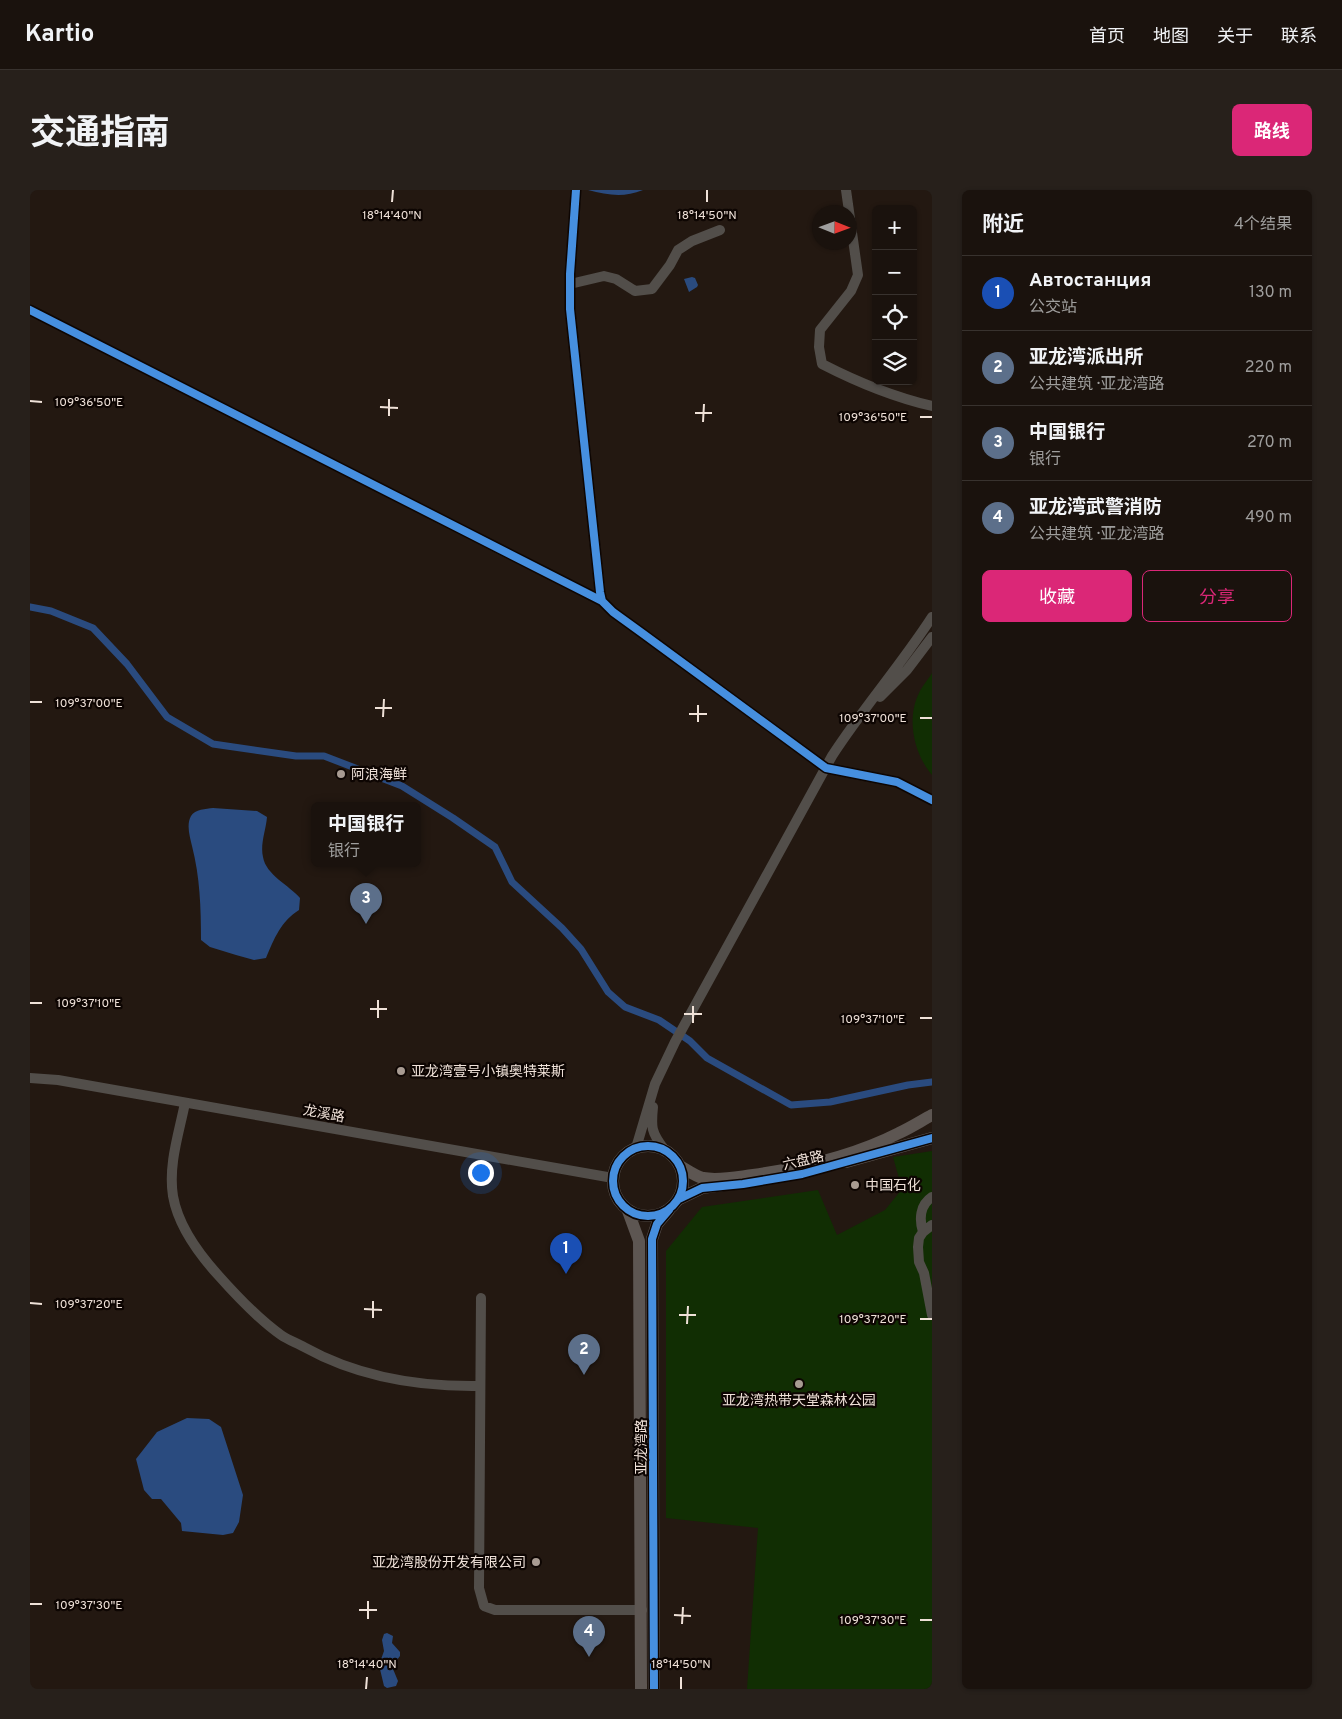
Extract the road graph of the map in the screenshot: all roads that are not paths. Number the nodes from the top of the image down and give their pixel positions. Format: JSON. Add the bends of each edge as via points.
{"nodes":[{"id":1,"x":576,"y":190,"type":"edge"},
{"id":2,"x":846,"y":190,"type":"edge"},
{"id":3,"x":720,"y":230,"type":"dead end"},
{"id":4,"x":570,"y":284,"type":"junction"},
{"id":5,"x":30,"y":310,"type":"edge"},
{"id":6,"x":932,"y":406,"type":"edge"},
{"id":7,"x":602,"y":602,"type":"junction"},
{"id":8,"x":932,"y":617,"type":"edge"},
{"id":9,"x":932,"y":637,"type":"edge"},
{"id":10,"x":861,"y":714,"type":"junction"},
{"id":11,"x":826,"y":768,"type":"junction"},
{"id":12,"x":932,"y":800,"type":"edge"},
{"id":13,"x":30,"y":1078,"type":"edge"},
{"id":14,"x":655,"y":1084,"type":"junction"},
{"id":15,"x":185,"y":1103,"type":"junction"},
{"id":16,"x":932,"y":1115,"type":"edge"},
{"id":17,"x":932,"y":1138,"type":"edge"},
{"id":18,"x":636,"y":1148,"type":"junction"},
{"id":19,"x":664,"y":1150,"type":"junction"},
{"id":20,"x":680,"y":1166,"type":"junction"},
{"id":21,"x":613,"y":1178,"type":"junction"},
{"id":22,"x":932,"y":1197,"type":"edge"},
{"id":23,"x":679,"y":1199,"type":"junction"},
{"id":24,"x":669,"y":1210,"type":"junction"},
{"id":25,"x":628,"y":1211,"type":"junction"},
{"id":26,"x":932,"y":1224,"type":"edge"},
{"id":27,"x":923,"y":1232,"type":"junction"},
{"id":28,"x":927,"y":1268,"type":"edge"},
{"id":29,"x":481,"y":1298,"type":"dead end"},
{"id":30,"x":932,"y":1316,"type":"edge"},
{"id":31,"x":480,"y":1386,"type":"junction"},
{"id":32,"x":642,"y":1610,"type":"junction"},
{"id":33,"x":641,"y":1689,"type":"edge"},
{"id":34,"x":654,"y":1689,"type":"edge"}],
"edges":[{"from":1,"to":4,"type":"street"},
{"from":2,"to":6,"type":"street","via":[[858,274],[852,291],[820,330],[822,364],[903,399]]},
{"from":3,"to":4,"type":"street","via":[[678,250],[652,289],[635,291],[616,279],[604,276]]},
{"from":4,"to":7,"type":"street","via":[[574,352]]},
{"from":5,"to":7,"type":"street"},
{"from":7,"to":11,"type":"street"},
{"from":8,"to":10,"type":"street"},
{"from":9,"to":10,"type":"street","via":[[894,684]]},
{"from":10,"to":11,"type":"street"},
{"from":11,"to":12,"type":"street","via":[[897,782]]},
{"from":11,"to":14,"type":"street"},
{"from":13,"to":15,"type":"street","name":"龙溪路"},
{"from":14,"to":18,"type":"street"},
{"from":14,"to":19,"type":"street","via":[[651,1125]]},
{"from":15,"to":21,"type":"street","name":"龙溪路"},
{"from":15,"to":31,"type":"street","via":[[172,1165],[173,1197],[184,1228],[203,1258],[227,1286],[281,1335],[351,1369],[393,1380]]},
{"from":16,"to":20,"type":"main road","name":"六盘路","via":[[898,1134],[851,1153],[772,1172],[705,1178]]},
{"from":17,"to":23,"type":"main road","name":"六盘路","via":[[792,1176],[702,1188]]},
{"from":18,"to":19,"type":"main road","via":[[650,1146]]},
{"from":18,"to":21,"type":"main road","via":[[617,1165]]},
{"from":19,"to":20,"type":"main road"},
{"from":20,"to":23,"type":"main road","via":[[684,1183]]},
{"from":21,"to":25,"type":"main road","via":[[616,1196]]},
{"from":22,"to":27,"type":"street","via":[[922,1210],[920,1222]]},
{"from":23,"to":24,"type":"main road"},
{"from":24,"to":25,"type":"main road","via":[[656,1216],[641,1216]]},
{"from":24,"to":34,"type":"main road","name":"亚龙湾路","via":[[657,1224],[652,1239]]},
{"from":25,"to":32,"type":"main road","name":"亚龙湾路","via":[[639,1241]]},
{"from":26,"to":27,"type":"street"},
{"from":27,"to":28,"type":"street","via":[[919,1238],[919,1262]]},
{"from":28,"to":30,"type":"street"},
{"from":29,"to":31,"type":"street"},
{"from":31,"to":32,"type":"street","via":[[479,1588],[484,1606],[495,1610]]},
{"from":32,"to":33,"type":"main road","name":"亚龙湾路"}]}
